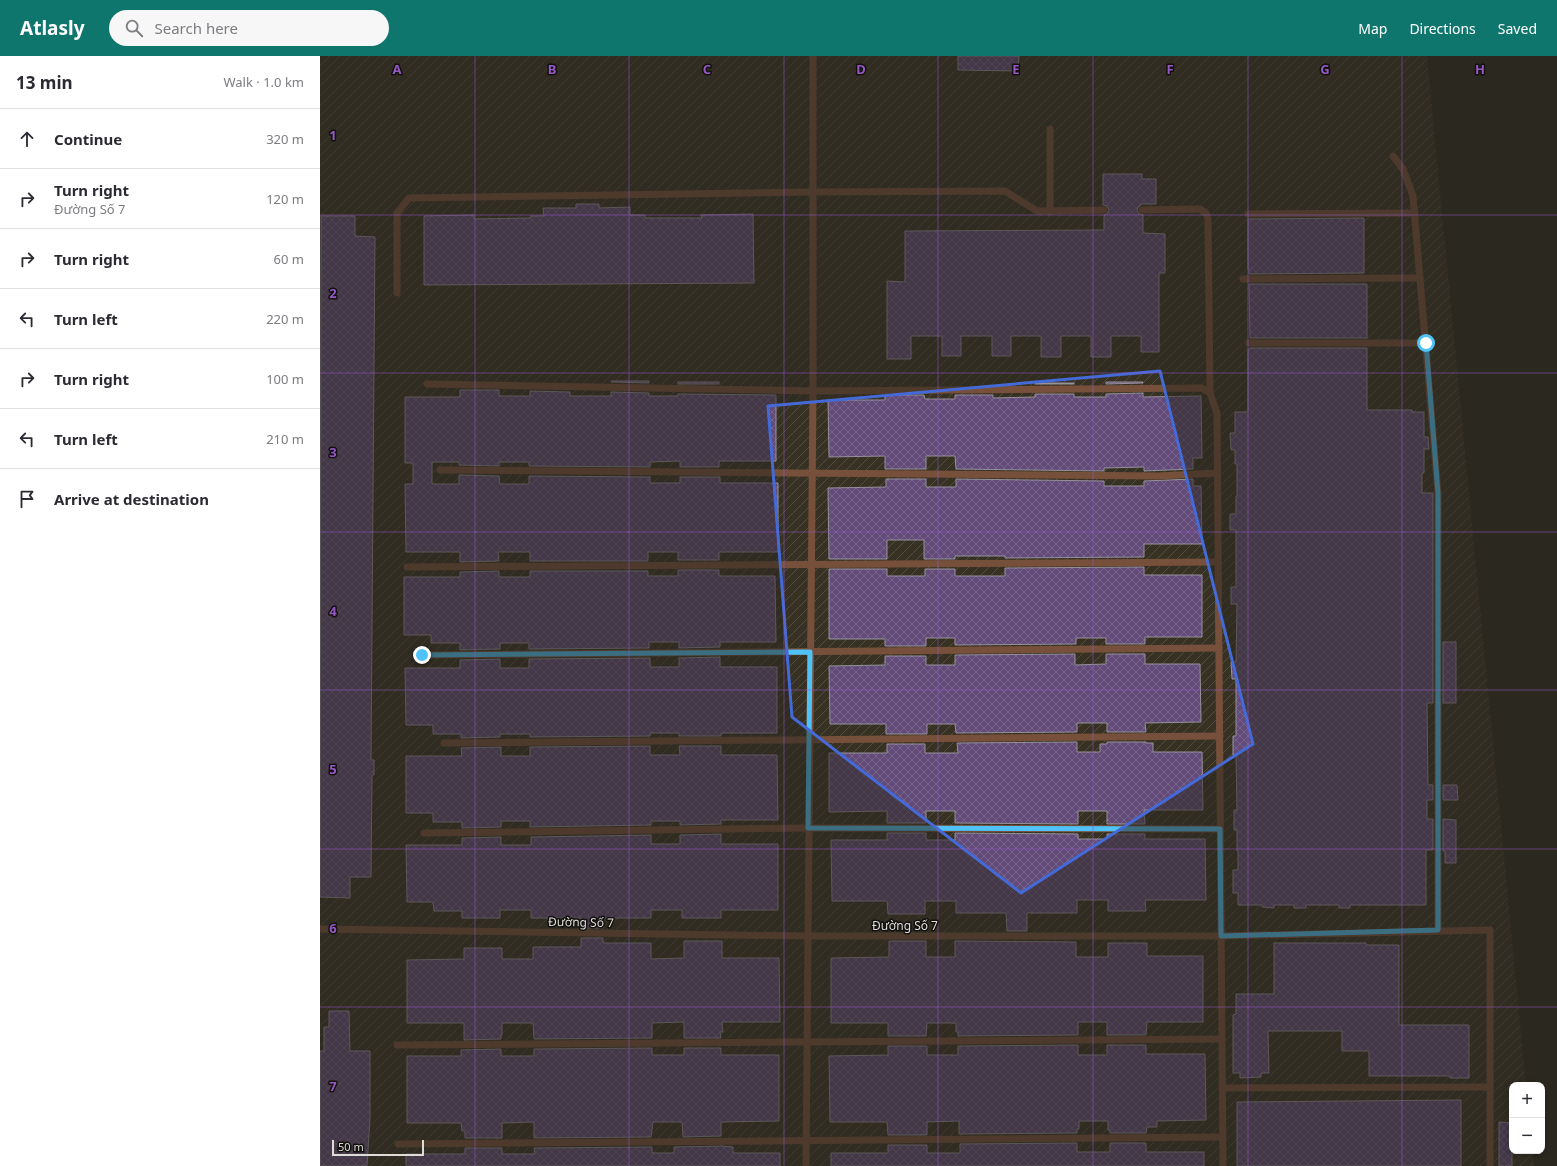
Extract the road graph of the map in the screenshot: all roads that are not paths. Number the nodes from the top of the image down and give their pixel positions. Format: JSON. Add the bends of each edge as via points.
{"nodes":[{"id":1,"x":813,"y":56,"type":"edge"},
{"id":2,"x":1050,"y":130,"type":"dead end"},
{"id":3,"x":1393,"y":156,"type":"dead end"},
{"id":4,"x":813,"y":192,"type":"junction"},
{"id":5,"x":1104,"y":210,"type":"dead end"},
{"id":6,"x":1142,"y":210,"type":"dead end"},
{"id":7,"x":1050,"y":212,"type":"junction"},
{"id":8,"x":1415,"y":213,"type":"junction"},
{"id":9,"x":1248,"y":214,"type":"dead end"},
{"id":10,"x":1420,"y":278,"type":"junction"},
{"id":11,"x":1243,"y":279,"type":"dead end"},
{"id":12,"x":397,"y":293,"type":"dead end"},
{"id":13,"x":1249,"y":343,"type":"dead end"},
{"id":14,"x":1426,"y":343,"type":"junction"},
{"id":15,"x":427,"y":384,"type":"dead end"},
{"id":16,"x":813,"y":391,"type":"junction"},
{"id":17,"x":1210,"y":393,"type":"junction"},
{"id":18,"x":440,"y":470,"type":"dead end"},
{"id":19,"x":812,"y":473,"type":"junction"},
{"id":20,"x":1217,"y":473,"type":"junction"},
{"id":21,"x":1218,"y":562,"type":"junction"},
{"id":22,"x":811,"y":564,"type":"junction"},
{"id":23,"x":407,"y":567,"type":"dead end"},
{"id":24,"x":1219,"y":648,"type":"junction"},
{"id":25,"x":810,"y":652,"type":"junction"},
{"id":26,"x":422,"y":655,"type":"dead end"},
{"id":27,"x":1220,"y":736,"type":"junction"},
{"id":28,"x":809,"y":740,"type":"junction"},
{"id":29,"x":444,"y":743,"type":"dead end"},
{"id":30,"x":808,"y":828,"type":"junction"},
{"id":31,"x":1220,"y":829,"type":"junction"},
{"id":32,"x":424,"y":833,"type":"dead end"},
{"id":33,"x":320,"y":929,"type":"edge"},
{"id":34,"x":1438,"y":930,"type":"junction"},
{"id":35,"x":807,"y":936,"type":"junction"},
{"id":36,"x":1221,"y":936,"type":"junction"},
{"id":37,"x":1222,"y":1039,"type":"junction"},
{"id":38,"x":806,"y":1042,"type":"junction"},
{"id":39,"x":398,"y":1045,"type":"dead end"},
{"id":40,"x":1490,"y":1087,"type":"junction"},
{"id":41,"x":1222,"y":1088,"type":"junction"},
{"id":42,"x":1222,"y":1137,"type":"junction"},
{"id":43,"x":806,"y":1140,"type":"junction"},
{"id":44,"x":398,"y":1144,"type":"dead end"},
{"id":45,"x":806,"y":1166,"type":"edge"},
{"id":46,"x":1223,"y":1166,"type":"edge"},
{"id":47,"x":1490,"y":1166,"type":"edge"}],
"edges":[{"from":1,"to":4,"type":"lane"},
{"from":2,"to":7,"type":"lane"},
{"from":3,"to":8,"type":"lane","via":[[1404,169],[1413,196]]},
{"from":4,"to":7,"type":"lane","via":[[1006,191],[1037,211]]},
{"from":4,"to":12,"type":"lane","via":[[409,198],[397,213]]},
{"from":4,"to":16,"type":"lane"},
{"from":5,"to":7,"type":"lane"},
{"from":6,"to":17,"type":"lane","via":[[1200,209],[1206,213]]},
{"from":8,"to":9,"type":"lane"},
{"from":8,"to":10,"type":"lane"},
{"from":10,"to":11,"type":"lane"},
{"from":10,"to":14,"type":"lane"},
{"from":13,"to":14,"type":"lane"},
{"from":14,"to":34,"type":"lane","via":[[1438,493]]},
{"from":15,"to":16,"type":"lane"},
{"from":16,"to":17,"type":"lane","via":[[1202,388]]},
{"from":16,"to":19,"type":"lane"},
{"from":17,"to":20,"type":"lane","via":[[1217,413]]},
{"from":18,"to":19,"type":"lane"},
{"from":19,"to":20,"type":"lane","via":[[1158,476]]},
{"from":19,"to":22,"type":"lane"},
{"from":20,"to":21,"type":"lane"},
{"from":21,"to":22,"type":"lane"},
{"from":21,"to":24,"type":"lane"},
{"from":22,"to":23,"type":"lane"},
{"from":22,"to":25,"type":"lane"},
{"from":24,"to":25,"type":"lane"},
{"from":24,"to":27,"type":"lane"},
{"from":25,"to":26,"type":"lane"},
{"from":25,"to":28,"type":"lane"},
{"from":27,"to":28,"type":"lane"},
{"from":27,"to":31,"type":"lane"},
{"from":28,"to":29,"type":"lane"},
{"from":28,"to":30,"type":"lane"},
{"from":30,"to":31,"type":"lane"},
{"from":30,"to":32,"type":"lane"},
{"from":30,"to":35,"type":"lane"},
{"from":31,"to":36,"type":"lane"},
{"from":33,"to":35,"type":"lane","name":"Đường Số 7"},
{"from":34,"to":36,"type":"lane","name":"Đường Số 7"},
{"from":34,"to":40,"type":"lane","name":"Đường Số 7","via":[[1490,930]]},
{"from":35,"to":36,"type":"lane","name":"Đường Số 7"},
{"from":35,"to":38,"type":"lane"},
{"from":36,"to":37,"type":"lane"},
{"from":37,"to":38,"type":"lane"},
{"from":37,"to":41,"type":"lane"},
{"from":38,"to":39,"type":"lane"},
{"from":38,"to":43,"type":"lane"},
{"from":40,"to":41,"type":"lane"},
{"from":40,"to":47,"type":"lane"},
{"from":41,"to":42,"type":"lane"},
{"from":42,"to":43,"type":"lane"},
{"from":42,"to":46,"type":"lane"},
{"from":43,"to":44,"type":"lane"},
{"from":43,"to":45,"type":"lane"}]}
